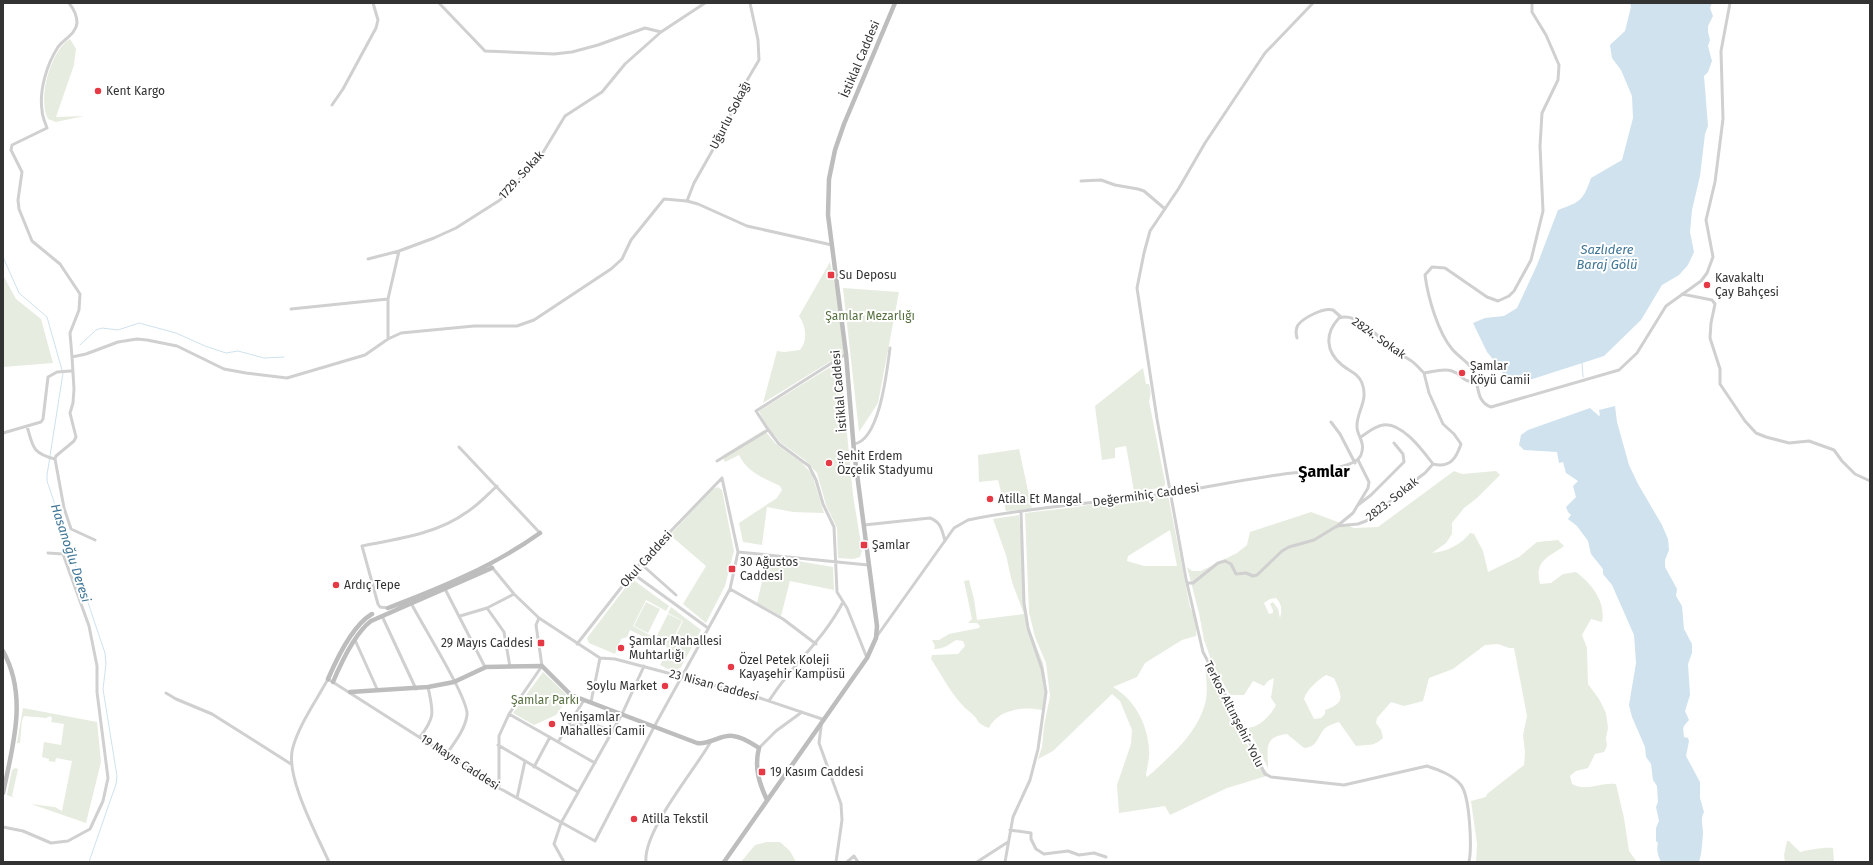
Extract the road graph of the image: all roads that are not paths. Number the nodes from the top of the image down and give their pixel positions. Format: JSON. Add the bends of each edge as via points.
{"nodes":[{"id":1,"x":69,"y":3,"type":"edge"},
{"id":2,"x":373,"y":3,"type":"edge"},
{"id":3,"x":439,"y":3,"type":"edge"},
{"id":4,"x":705,"y":3,"type":"edge"},
{"id":5,"x":750,"y":3,"type":"edge"},
{"id":6,"x":895,"y":3,"type":"edge"},
{"id":7,"x":1313,"y":3,"type":"edge"},
{"id":8,"x":1532,"y":3,"type":"edge"},
{"id":9,"x":1730,"y":3,"type":"edge"},
{"id":10,"x":661,"y":32,"type":"junction"},
{"id":11,"x":332,"y":106,"type":"dead end"},
{"id":12,"x":1081,"y":181,"type":"dead end"},
{"id":13,"x":687,"y":201,"type":"junction"},
{"id":14,"x":1165,"y":209,"type":"junction"},
{"id":15,"x":832,"y":245,"type":"junction"},
{"id":16,"x":399,"y":251,"type":"junction"},
{"id":17,"x":368,"y":259,"type":"dead end"},
{"id":18,"x":1682,"y":294,"type":"junction"},
{"id":19,"x":388,"y":299,"type":"junction"},
{"id":20,"x":291,"y":309,"type":"dead end"},
{"id":21,"x":1341,"y":317,"type":"junction"},
{"id":22,"x":1297,"y":338,"type":"dead end"},
{"id":23,"x":388,"y":339,"type":"junction"},
{"id":24,"x":890,"y":348,"type":"dead end"},
{"id":25,"x":846,"y":354,"type":"junction"},
{"id":26,"x":72,"y":357,"type":"junction"},
{"id":27,"x":71,"y":371,"type":"junction"},
{"id":28,"x":1424,"y":372,"type":"junction"},
{"id":29,"x":1477,"y":382,"type":"junction"},
{"id":30,"x":1331,"y":422,"type":"dead end"},
{"id":31,"x":27,"y":426,"type":"junction"},
{"id":32,"x":768,"y":430,"type":"junction"},
{"id":33,"x":3,"y":433,"type":"edge"},
{"id":34,"x":1361,"y":437,"type":"junction"},
{"id":35,"x":1394,"y":443,"type":"dead end"},
{"id":36,"x":854,"y":444,"type":"junction"},
{"id":37,"x":459,"y":447,"type":"dead end"},
{"id":38,"x":53,"y":458,"type":"junction"},
{"id":39,"x":1358,"y":460,"type":"junction"},
{"id":40,"x":717,"y":461,"type":"dead end"},
{"id":41,"x":1355,"y":463,"type":"junction"},
{"id":42,"x":1433,"y":464,"type":"junction"},
{"id":43,"x":1870,"y":482,"type":"edge"},
{"id":44,"x":497,"y":486,"type":"junction"},
{"id":45,"x":1171,"y":493,"type":"junction"},
{"id":46,"x":1358,"y":505,"type":"junction"},
{"id":47,"x":1021,"y":512,"type":"junction"},
{"id":48,"x":863,"y":525,"type":"junction"},
{"id":49,"x":1335,"y":527,"type":"junction"},
{"id":50,"x":540,"y":533,"type":"joint"},
{"id":51,"x":95,"y":540,"type":"dead end"},
{"id":52,"x":945,"y":541,"type":"junction"},
{"id":53,"x":738,"y":552,"type":"junction"},
{"id":54,"x":48,"y":553,"type":"dead end"},
{"id":55,"x":835,"y":560,"type":"junction"},
{"id":56,"x":640,"y":563,"type":"junction"},
{"id":57,"x":868,"y":565,"type":"junction"},
{"id":58,"x":491,"y":566,"type":"junction"},
{"id":59,"x":632,"y":573,"type":"junction"},
{"id":60,"x":1187,"y":583,"type":"junction"},
{"id":61,"x":445,"y":588,"type":"junction"},
{"id":62,"x":730,"y":590,"type":"junction"},
{"id":63,"x":514,"y":594,"type":"junction"},
{"id":64,"x":676,"y":595,"type":"dead end"},
{"id":65,"x":411,"y":602,"type":"junction"},
{"id":66,"x":843,"y":602,"type":"junction"},
{"id":67,"x":388,"y":608,"type":"joint"},
{"id":68,"x":487,"y":608,"type":"junction"},
{"id":69,"x":372,"y":614,"type":"dead end"},
{"id":70,"x":381,"y":615,"type":"junction"},
{"id":71,"x":460,"y":616,"type":"junction"},
{"id":72,"x":539,"y":618,"type":"junction"},
{"id":73,"x":708,"y":628,"type":"junction"},
{"id":74,"x":352,"y":636,"type":"junction"},
{"id":75,"x":876,"y":638,"type":"junction"},
{"id":76,"x":355,"y":640,"type":"junction"},
{"id":77,"x":577,"y":644,"type":"junction"},
{"id":78,"x":816,"y":644,"type":"junction"},
{"id":79,"x":3,"y":651,"type":"edge"},
{"id":80,"x":600,"y":658,"type":"junction"},
{"id":81,"x":867,"y":658,"type":"junction"},
{"id":82,"x":542,"y":666,"type":"junction"},
{"id":83,"x":644,"y":666,"type":"junction"},
{"id":84,"x":485,"y":667,"type":"junction"},
{"id":85,"x":510,"y":667,"type":"junction"},
{"id":86,"x":682,"y":676,"type":"junction"},
{"id":87,"x":328,"y":679,"type":"junction"},
{"id":88,"x":334,"y":682,"type":"junction"},
{"id":89,"x":454,"y":682,"type":"junction"},
{"id":90,"x":428,"y":688,"type":"junction"},
{"id":91,"x":416,"y":689,"type":"junction"},
{"id":92,"x":377,"y":690,"type":"junction"},
{"id":93,"x":350,"y":692,"type":"junction"},
{"id":94,"x":166,"y":693,"type":"dead end"},
{"id":95,"x":584,"y":700,"type":"junction"},
{"id":96,"x":769,"y":701,"type":"junction"},
{"id":97,"x":591,"y":702,"type":"junction"},
{"id":98,"x":802,"y":712,"type":"junction"},
{"id":99,"x":509,"y":714,"type":"junction"},
{"id":100,"x":622,"y":714,"type":"junction"},
{"id":101,"x":822,"y":719,"type":"junction"},
{"id":102,"x":569,"y":726,"type":"junction"},
{"id":103,"x":654,"y":727,"type":"junction"},
{"id":104,"x":612,"y":731,"type":"junction"},
{"id":105,"x":420,"y":737,"type":"junction"},
{"id":106,"x":550,"y":737,"type":"junction"},
{"id":107,"x":808,"y":740,"type":"junction"},
{"id":108,"x":558,"y":742,"type":"junction"},
{"id":109,"x":710,"y":743,"type":"junction"},
{"id":110,"x":819,"y":743,"type":"junction"},
{"id":111,"x":498,"y":745,"type":"junction"},
{"id":112,"x":759,"y":748,"type":"junction"},
{"id":113,"x":446,"y":755,"type":"junction"},
{"id":114,"x":525,"y":761,"type":"junction"},
{"id":115,"x":595,"y":763,"type":"junction"},
{"id":116,"x":291,"y":764,"type":"junction"},
{"id":117,"x":534,"y":767,"type":"junction"},
{"id":118,"x":499,"y":788,"type":"junction"},
{"id":119,"x":578,"y":792,"type":"junction"},
{"id":120,"x":3,"y":793,"type":"edge"},
{"id":121,"x":517,"y":798,"type":"junction"},
{"id":122,"x":767,"y":800,"type":"junction"},
{"id":123,"x":561,"y":823,"type":"junction"},
{"id":124,"x":3,"y":827,"type":"edge"},
{"id":125,"x":1010,"y":830,"type":"junction"},
{"id":126,"x":1008,"y":842,"type":"junction"},
{"id":127,"x":1106,"y":857,"type":"dead end"},
{"id":128,"x":329,"y":862,"type":"edge"},
{"id":129,"x":564,"y":862,"type":"edge"},
{"id":130,"x":646,"y":862,"type":"edge"},
{"id":131,"x":724,"y":862,"type":"edge"},
{"id":132,"x":836,"y":862,"type":"edge"},
{"id":133,"x":847,"y":862,"type":"edge"},
{"id":134,"x":858,"y":862,"type":"edge"},
{"id":135,"x":977,"y":862,"type":"edge"},
{"id":136,"x":1005,"y":862,"type":"edge"},
{"id":137,"x":1470,"y":862,"type":"edge"}],
"edges":[{"from":1,"to":26,"type":"street","via":[[77,23],[75,30],[58,47],[46,73],[41,105],[47,128],[12,146],[11,150],[22,172],[19,209],[32,241],[60,264],[80,294],[79,310],[70,333]]},
{"from":2,"to":11,"type":"street","via":[[378,20],[376,28]]},
{"from":3,"to":10,"type":"street","via":[[485,51],[554,54],[598,45],[645,28]]},
{"from":4,"to":10,"type":"street","name":"1729. Sokak"},
{"from":5,"to":13,"type":"street","name":"Uğurlu Sokağı","via":[[758,40],[759,60],[738,94],[724,130],[694,183]]},
{"from":6,"to":15,"type":"street","name":"İstiklal Caddesi","via":[[835,150],[828,197]]},
{"from":7,"to":14,"type":"street","name":"Terkos Altınşehir Yolu","via":[[1265,53]]},
{"from":8,"to":29,"type":"street","via":[[1532,12],[1546,35],[1559,65],[1558,80],[1542,113],[1540,146],[1543,211],[1531,260],[1514,291],[1498,301],[1487,297],[1445,268],[1432,267],[1425,275],[1427,292],[1436,319],[1452,349],[1471,367]]},
{"from":9,"to":18,"type":"street","via":[[1721,51],[1723,119],[1715,182],[1706,220],[1713,257],[1701,281]]},
{"from":10,"to":16,"type":"street","name":"1729. Sokak","via":[[625,64],[602,92],[565,116],[539,159],[500,200],[456,228]]},
{"from":12,"to":14,"type":"street","via":[[1101,180],[1144,191]]},
{"from":13,"to":15,"type":"street","via":[[747,226]]},
{"from":13,"to":23,"type":"street","via":[[664,199],[631,240],[622,259],[534,320],[517,326],[415,330]]},
{"from":14,"to":45,"type":"street","name":"Terkos Altınşehir Yolu","via":[[1150,231],[1138,288],[1157,419]]},
{"from":15,"to":25,"type":"street","name":"İstiklal Caddesi"},
{"from":16,"to":17,"type":"street","name":"1729. Sokak"},
{"from":16,"to":19,"type":"street"},
{"from":18,"to":29,"type":"street","via":[[1666,306],[1637,353],[1619,370],[1494,407],[1481,401]]},
{"from":18,"to":43,"type":"street","via":[[1712,300],[1715,304],[1710,338],[1720,369],[1720,384],[1727,397],[1756,433],[1789,442],[1808,441],[1834,450],[1855,474]]},
{"from":19,"to":20,"type":"street"},
{"from":19,"to":23,"type":"street"},
{"from":21,"to":22,"type":"street","via":[[1333,310],[1322,310],[1299,324]]},
{"from":21,"to":28,"type":"street","name":"2824. Sokak","via":[[1351,317],[1370,329]]},
{"from":21,"to":34,"type":"street","name":"2824. Sokak","via":[[1332,325],[1328,336],[1330,348],[1341,364],[1356,374],[1362,383],[1363,402],[1357,420],[1357,429]]},
{"from":23,"to":26,"type":"street","via":[[365,355],[287,378],[224,369],[177,346],[142,340],[118,342]]},
{"from":24,"to":36,"type":"street","via":[[877,416],[861,441]]},
{"from":25,"to":32,"type":"street","via":[[756,411]]},
{"from":25,"to":36,"type":"street","name":"İstiklal Caddesi"},
{"from":26,"to":27,"type":"street"},
{"from":27,"to":31,"type":"street","via":[[57,372],[48,377],[43,419]]},
{"from":27,"to":38,"type":"street","via":[[74,389],[70,413],[76,437]]},
{"from":28,"to":29,"type":"street","via":[[1445,369],[1453,371],[1464,380]]},
{"from":28,"to":42,"type":"street","via":[[1429,393],[1443,424],[1461,444],[1457,455],[1450,463],[1442,466]]},
{"from":30,"to":41,"type":"street"},
{"from":31,"to":33,"type":"street"},
{"from":31,"to":38,"type":"street","via":[[33,447],[40,454]]},
{"from":32,"to":40,"type":"street"},
{"from":32,"to":55,"type":"street","via":[[778,444],[802,459],[813,472],[823,504],[834,527]]},
{"from":34,"to":39,"type":"street","via":[[1361,454]]},
{"from":34,"to":42,"type":"street","via":[[1372,429],[1384,425],[1398,428]]},
{"from":35,"to":46,"type":"street","via":[[1403,454],[1404,462]]},
{"from":36,"to":48,"type":"street","name":"İstiklal Caddesi"},
{"from":37,"to":44,"type":"street"},
{"from":38,"to":51,"type":"street","via":[[71,529]]},
{"from":39,"to":41,"type":"street"},
{"from":39,"to":46,"type":"street","via":[[1369,482]]},
{"from":41,"to":45,"type":"street","name":"Değermihiç Caddesi"},
{"from":42,"to":49,"type":"street","name":"2823. Sokak","via":[[1366,521]]},
{"from":44,"to":50,"type":"street"},
{"from":44,"to":67,"type":"street","via":[[467,512],[440,526],[411,536],[362,546],[378,604],[380,607]]},
{"from":45,"to":47,"type":"street","name":"Değermihiç Caddesi"},
{"from":45,"to":60,"type":"street","name":"Terkos Altınşehir Yolu"},
{"from":46,"to":49,"type":"street","via":[[1353,513]]},
{"from":47,"to":52,"type":"street","name":"Değermihiç Caddesi","via":[[968,520],[954,528]]},
{"from":47,"to":125,"type":"street","via":[[1024,603],[1028,628],[1042,670],[1046,692],[1038,749],[1030,780],[1012,817]]},
{"from":48,"to":52,"type":"street","via":[[930,518],[941,526]]},
{"from":48,"to":57,"type":"street","name":"İstiklal Caddesi"},
{"from":49,"to":60,"type":"street","name":"2823. Sokak","via":[[1314,540],[1282,551],[1257,575],[1236,574],[1231,564],[1225,561],[1218,563],[1193,584]]},
{"from":50,"to":58,"type":"street"},
{"from":52,"to":75,"type":"street","name":"Değermihiç Caddesi"},
{"from":53,"to":55,"type":"street"},
{"from":53,"to":56,"type":"street","name":"Okul Caddesi","via":[[722,478]]},
{"from":53,"to":62,"type":"street"},
{"from":54,"to":124,"type":"street","via":[[63,554],[89,626],[97,666],[97,692],[108,778],[106,792],[90,829],[68,841],[51,843],[23,831]]},
{"from":55,"to":57,"type":"street"},
{"from":55,"to":66,"type":"street","via":[[836,587]]},
{"from":56,"to":59,"type":"street","name":"Okul Caddesi"},
{"from":56,"to":64,"type":"street"},
{"from":57,"to":75,"type":"street","name":"İstiklal Caddesi","via":[[877,626]]},
{"from":58,"to":61,"type":"street"},
{"from":58,"to":63,"type":"street","name":"23 Nisan Caddesi"},
{"from":59,"to":73,"type":"street"},
{"from":59,"to":77,"type":"street","name":"Okul Caddesi"},
{"from":60,"to":137,"type":"street","name":"Terkos Altınşehir Yolu","via":[[1203,652],[1265,774],[1336,786],[1427,766],[1441,770],[1462,786],[1465,794],[1469,821]]},
{"from":61,"to":65,"type":"street"},
{"from":61,"to":71,"type":"street"},
{"from":62,"to":73,"type":"street"},
{"from":62,"to":78,"type":"street","via":[[783,619]]},
{"from":63,"to":68,"type":"street"},
{"from":63,"to":72,"type":"street","name":"23 Nisan Caddesi"},
{"from":65,"to":67,"type":"street"},
{"from":65,"to":70,"type":"street"},
{"from":65,"to":89,"type":"street"},
{"from":66,"to":78,"type":"street"},
{"from":66,"to":81,"type":"street"},
{"from":68,"to":71,"type":"street"},
{"from":68,"to":85,"type":"street","via":[[504,632]]},
{"from":69,"to":74,"type":"street","via":[[359,624]]},
{"from":70,"to":76,"type":"street","via":[[367,624]]},
{"from":70,"to":91,"type":"street"},
{"from":71,"to":84,"type":"street"},
{"from":72,"to":77,"type":"street","name":"23 Nisan Caddesi"},
{"from":72,"to":82,"type":"street","via":[[536,625]]},
{"from":73,"to":86,"type":"street"},
{"from":74,"to":76,"type":"street"},
{"from":74,"to":87,"type":"street"},
{"from":75,"to":81,"type":"street","name":"İstiklal Caddesi"},
{"from":76,"to":88,"type":"street"},
{"from":76,"to":92,"type":"street"},
{"from":77,"to":80,"type":"street","name":"23 Nisan Caddesi"},
{"from":78,"to":96,"type":"street","via":[[794,665]]},
{"from":79,"to":120,"type":"street","via":[[14,677],[18,700]]},
{"from":80,"to":83,"type":"street","name":"23 Nisan Caddesi"},
{"from":80,"to":97,"type":"street"},
{"from":81,"to":101,"type":"street","name":"İstiklal Caddesi"},
{"from":82,"to":85,"type":"street"},
{"from":82,"to":95,"type":"street","via":[[567,692]]},
{"from":82,"to":99,"type":"street"},
{"from":83,"to":86,"type":"street","name":"23 Nisan Caddesi"},
{"from":83,"to":100,"type":"street"},
{"from":84,"to":85,"type":"street"},
{"from":84,"to":89,"type":"street"},
{"from":86,"to":96,"type":"street","name":"23 Nisan Caddesi"},
{"from":86,"to":103,"type":"street"},
{"from":87,"to":88,"type":"street","name":"19 Mayıs Caddesi"},
{"from":87,"to":116,"type":"street","via":[[292,748]]},
{"from":88,"to":93,"type":"street","name":"19 Mayıs Caddesi"},
{"from":89,"to":90,"type":"street"},
{"from":89,"to":113,"type":"street","via":[[467,714],[462,729]]},
{"from":90,"to":91,"type":"street"},
{"from":90,"to":105,"type":"street","via":[[432,718]]},
{"from":91,"to":92,"type":"street"},
{"from":92,"to":93,"type":"street"},
{"from":93,"to":105,"type":"street","name":"19 Mayıs Caddesi"},
{"from":94,"to":116,"type":"street","via":[[212,714]]},
{"from":95,"to":97,"type":"street"},
{"from":95,"to":102,"type":"street"},
{"from":96,"to":98,"type":"street","name":"23 Nisan Caddesi"},
{"from":97,"to":100,"type":"street"},
{"from":98,"to":101,"type":"street","name":"23 Nisan Caddesi"},
{"from":98,"to":112,"type":"street","via":[[776,731]]},
{"from":99,"to":106,"type":"street"},
{"from":99,"to":111,"type":"street","via":[[499,736]]},
{"from":100,"to":103,"type":"street"},
{"from":100,"to":104,"type":"street"},
{"from":101,"to":107,"type":"street","name":"İstiklal Caddesi"},
{"from":101,"to":110,"type":"street"},
{"from":102,"to":104,"type":"street","via":[[590,723]]},
{"from":102,"to":108,"type":"street"},
{"from":103,"to":109,"type":"street","via":[[697,744]]},
{"from":103,"to":123,"type":"street","name":"19 Mayıs Caddesi","via":[[595,841]]},
{"from":104,"to":115,"type":"street"},
{"from":105,"to":113,"type":"street","name":"19 Mayıs Caddesi"},
{"from":106,"to":108,"type":"street"},
{"from":106,"to":117,"type":"street"},
{"from":107,"to":110,"type":"street"},
{"from":107,"to":122,"type":"street","name":"İstiklal Caddesi"},
{"from":108,"to":115,"type":"street"},
{"from":109,"to":112,"type":"street","via":[[734,736]]},
{"from":109,"to":130,"type":"street","via":[[655,828],[649,842]]},
{"from":110,"to":132,"type":"street","via":[[841,804],[842,820]]},
{"from":111,"to":114,"type":"street"},
{"from":111,"to":118,"type":"street"},
{"from":112,"to":122,"type":"street","via":[[757,772]]},
{"from":113,"to":118,"type":"street","name":"19 Mayıs Caddesi"},
{"from":114,"to":117,"type":"street"},
{"from":114,"to":121,"type":"street"},
{"from":115,"to":119,"type":"street"},
{"from":116,"to":128,"type":"street","via":[[298,791]]},
{"from":117,"to":119,"type":"street"},
{"from":118,"to":121,"type":"street","name":"19 Mayıs Caddesi"},
{"from":119,"to":123,"type":"street"},
{"from":121,"to":123,"type":"street","name":"19 Mayıs Caddesi"},
{"from":122,"to":131,"type":"street","name":"İstiklal Caddesi"},
{"from":123,"to":129,"type":"street","via":[[554,844]]},
{"from":125,"to":126,"type":"street"},
{"from":125,"to":127,"type":"street","via":[[1031,833],[1036,849],[1044,854],[1068,851],[1078,855],[1094,853]]},
{"from":126,"to":135,"type":"street"},
{"from":126,"to":136,"type":"street"},
{"from":133,"to":134,"type":"street","via":[[854,856]]}]}
